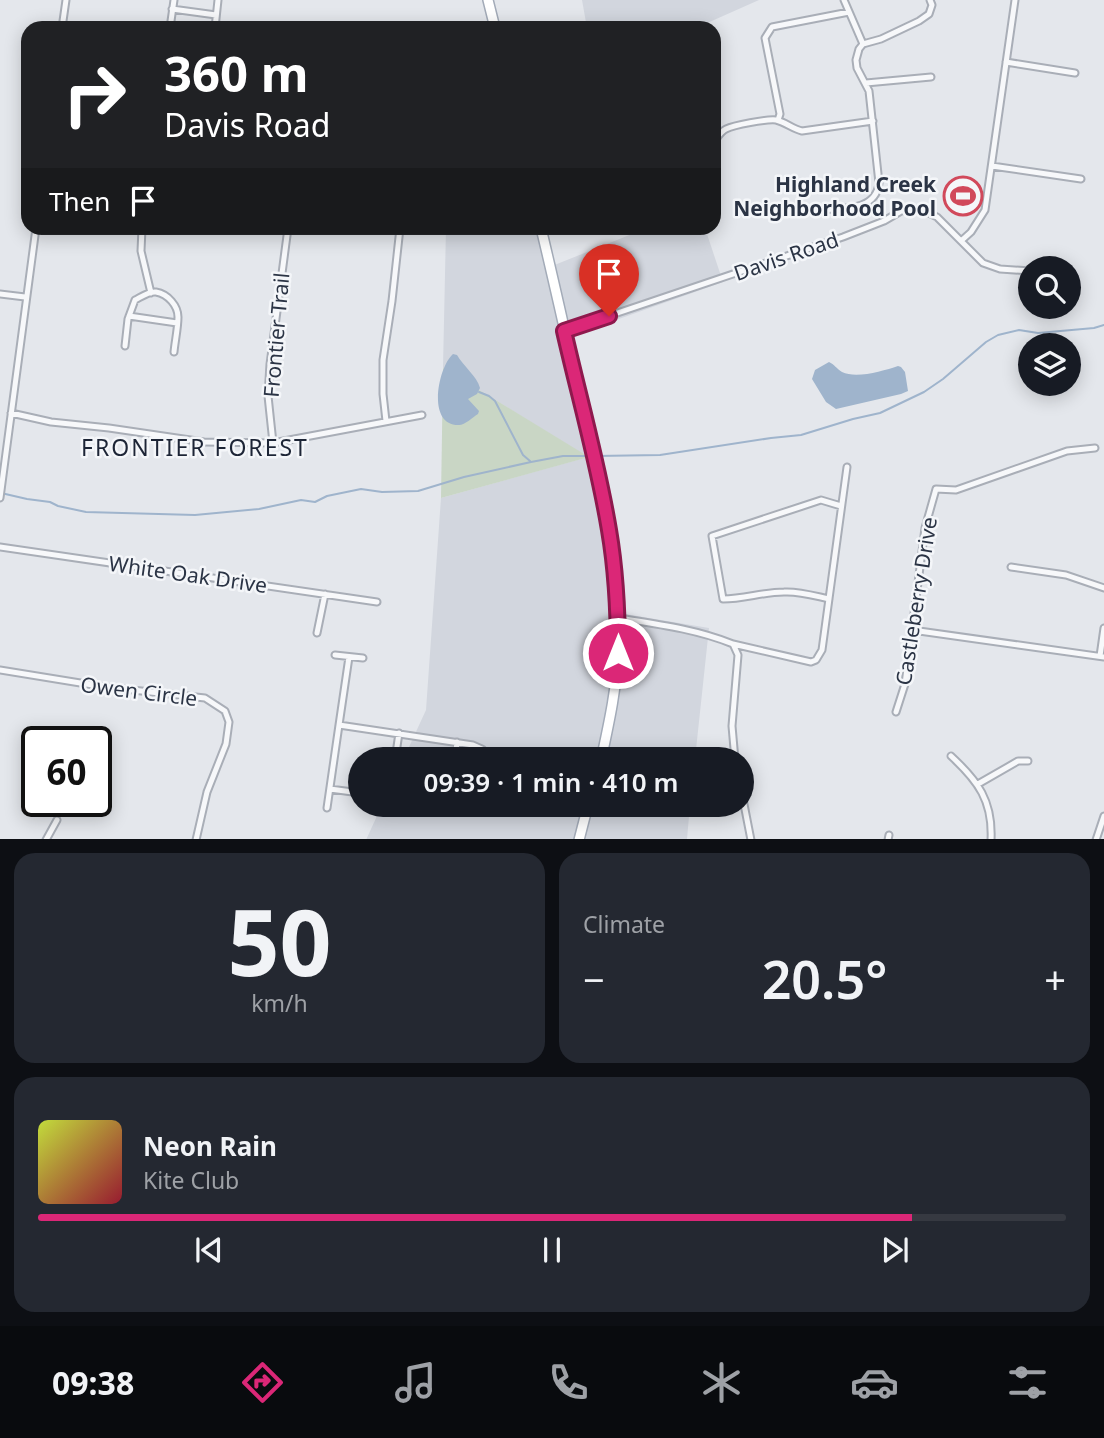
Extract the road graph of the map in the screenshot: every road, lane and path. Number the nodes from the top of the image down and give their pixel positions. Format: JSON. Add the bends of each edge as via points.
{"nodes":[{"id":1,"x":66,"y":0,"type":"edge"},
{"id":2,"x":174,"y":0,"type":"edge"},
{"id":3,"x":218,"y":0,"type":"edge"},
{"id":4,"x":488,"y":0,"type":"edge"},
{"id":5,"x":844,"y":0,"type":"edge"},
{"id":6,"x":930,"y":0,"type":"edge"},
{"id":7,"x":1015,"y":0,"type":"edge"},
{"id":8,"x":172,"y":9,"type":"junction"},
{"id":9,"x":849,"y":12,"type":"junction"},
{"id":10,"x":216,"y":15,"type":"junction"},
{"id":11,"x":63,"y":21,"type":"edge"},
{"id":12,"x":171,"y":21,"type":"edge"},
{"id":13,"x":216,"y":21,"type":"edge"},
{"id":14,"x":493,"y":21,"type":"edge"},
{"id":15,"x":863,"y":44,"type":"junction"},
{"id":16,"x":1006,"y":62,"type":"junction"},
{"id":17,"x":1075,"y":73,"type":"dead end"},
{"id":18,"x":931,"y":77,"type":"dead end"},
{"id":19,"x":866,"y":83,"type":"junction"},
{"id":20,"x":778,"y":120,"type":"junction"},
{"id":21,"x":873,"y":121,"type":"junction"},
{"id":22,"x":721,"y":132,"type":"edge"},
{"id":23,"x":992,"y":166,"type":"junction"},
{"id":24,"x":1081,"y":178,"type":"dead end"},
{"id":25,"x":819,"y":209,"type":"dead end"},
{"id":26,"x":35,"y":235,"type":"edge"},
{"id":27,"x":142,"y":235,"type":"edge"},
{"id":28,"x":287,"y":235,"type":"edge"},
{"id":29,"x":399,"y":235,"type":"edge"},
{"id":30,"x":543,"y":235,"type":"edge"},
{"id":31,"x":961,"y":241,"type":"junction"},
{"id":32,"x":1018,"y":270,"type":"edge"},
{"id":33,"x":150,"y":293,"type":"junction"},
{"id":34,"x":0,"y":294,"type":"edge"},
{"id":35,"x":25,"y":297,"type":"junction"},
{"id":36,"x":129,"y":316,"type":"junction"},
{"id":37,"x":177,"y":323,"type":"junction"},
{"id":38,"x":564,"y":331,"type":"junction"},
{"id":39,"x":125,"y":346,"type":"dead end"},
{"id":40,"x":174,"y":352,"type":"dead end"},
{"id":41,"x":11,"y":413,"type":"junction"},
{"id":42,"x":422,"y":415,"type":"dead end"},
{"id":43,"x":386,"y":421,"type":"junction"},
{"id":44,"x":273,"y":443,"type":"junction"},
{"id":45,"x":1095,"y":448,"type":"dead end"},
{"id":46,"x":847,"y":467,"type":"dead end"},
{"id":47,"x":0,"y":498,"type":"edge"},
{"id":48,"x":841,"y":506,"type":"junction"},
{"id":49,"x":0,"y":547,"type":"edge"},
{"id":50,"x":1011,"y":566,"type":"dead end"},
{"id":51,"x":1104,"y":588,"type":"edge"},
{"id":52,"x":325,"y":594,"type":"junction"},
{"id":53,"x":829,"y":599,"type":"junction"},
{"id":54,"x":377,"y":602,"type":"dead end"},
{"id":55,"x":618,"y":618,"type":"junction"},
{"id":56,"x":1104,"y":628,"type":"edge"},
{"id":57,"x":912,"y":630,"type":"junction"},
{"id":58,"x":317,"y":634,"type":"dead end"},
{"id":59,"x":733,"y":644,"type":"junction"},
{"id":60,"x":335,"y":655,"type":"dead end"},
{"id":61,"x":349,"y":657,"type":"junction"},
{"id":62,"x":1102,"y":657,"type":"edge"},
{"id":63,"x":363,"y":658,"type":"dead end"},
{"id":64,"x":0,"y":670,"type":"edge"},
{"id":65,"x":896,"y":712,"type":"dead end"},
{"id":66,"x":339,"y":725,"type":"junction"},
{"id":67,"x":399,"y":733,"type":"junction"},
{"id":68,"x":457,"y":742,"type":"junction"},
{"id":69,"x":397,"y":747,"type":"edge"},
{"id":70,"x":456,"y":747,"type":"edge"},
{"id":71,"x":478,"y":747,"type":"edge"},
{"id":72,"x":604,"y":747,"type":"edge"},
{"id":73,"x":734,"y":747,"type":"edge"},
{"id":74,"x":951,"y":756,"type":"dead end"},
{"id":75,"x":1028,"y":761,"type":"dead end"},
{"id":76,"x":978,"y":784,"type":"junction"},
{"id":77,"x":330,"y":789,"type":"junction"},
{"id":78,"x":348,"y":791,"type":"edge"},
{"id":79,"x":327,"y":808,"type":"dead end"},
{"id":80,"x":1104,"y":816,"type":"edge"},
{"id":81,"x":585,"y":817,"type":"edge"},
{"id":82,"x":747,"y":817,"type":"edge"},
{"id":83,"x":57,"y":820,"type":"dead end"},
{"id":84,"x":46,"y":839,"type":"edge"},
{"id":85,"x":196,"y":839,"type":"edge"},
{"id":86,"x":579,"y":839,"type":"edge"},
{"id":87,"x":751,"y":839,"type":"edge"},
{"id":88,"x":991,"y":839,"type":"edge"},
{"id":89,"x":1096,"y":839,"type":"edge"}],
"edges":[{"from":1,"to":11,"type":"street"},
{"from":2,"to":8,"type":"street"},
{"from":3,"to":10,"type":"street"},
{"from":4,"to":14,"type":"main road"},
{"from":5,"to":9,"type":"street"},
{"from":6,"to":15,"type":"street","via":[[929,14],[919,21]]},
{"from":7,"to":16,"type":"street"},
{"from":8,"to":10,"type":"street"},
{"from":8,"to":12,"type":"street"},
{"from":9,"to":15,"type":"street"},
{"from":9,"to":20,"type":"street","via":[[772,27],[765,38]]},
{"from":10,"to":13,"type":"street"},
{"from":15,"to":19,"type":"street","via":[[856,60]]},
{"from":16,"to":17,"type":"street"},
{"from":16,"to":23,"type":"street"},
{"from":18,"to":19,"type":"street"},
{"from":19,"to":21,"type":"street"},
{"from":20,"to":21,"type":"street","via":[[802,131]]},
{"from":20,"to":22,"type":"street"},
{"from":21,"to":25,"type":"street","via":[[878,193],[855,207]]},
{"from":23,"to":24,"type":"street"},
{"from":23,"to":31,"type":"street","via":[[985,209]]},
{"from":26,"to":35,"type":"street"},
{"from":27,"to":33,"type":"street"},
{"from":28,"to":44,"type":"street","name":"Frontier Trail","via":[[270,364]]},
{"from":29,"to":43,"type":"street","via":[[383,360]]},
{"from":30,"to":38,"type":"main road"},
{"from":31,"to":32,"type":"street","name":"Davis Road","via":[[983,264]]},
{"from":31,"to":38,"type":"street","name":"Davis Road","via":[[937,217],[920,209],[901,211],[843,237]]},
{"from":33,"to":36,"type":"street","via":[[135,300]]},
{"from":33,"to":37,"type":"street","via":[[167,297],[175,305]]},
{"from":34,"to":35,"type":"street"},
{"from":35,"to":41,"type":"street"},
{"from":36,"to":37,"type":"street"},
{"from":36,"to":39,"type":"street"},
{"from":37,"to":40,"type":"street"},
{"from":38,"to":55,"type":"main road","via":[[609,530]]},
{"from":41,"to":44,"type":"street","via":[[204,442]]},
{"from":41,"to":47,"type":"street"},
{"from":42,"to":43,"type":"street"},
{"from":43,"to":44,"type":"street"},
{"from":45,"to":57,"type":"street","name":"Castleberry Drive","via":[[1067,451],[956,490],[936,489],[925,528]]},
{"from":46,"to":48,"type":"street"},
{"from":48,"to":53,"type":"street"},
{"from":48,"to":53,"type":"street","via":[[821,500],[712,536],[723,599],[788,591]]},
{"from":49,"to":52,"type":"street","name":"White Oak Drive"},
{"from":50,"to":51,"type":"street","via":[[1066,575]]},
{"from":52,"to":54,"type":"street","name":"White Oak Drive"},
{"from":52,"to":58,"type":"street"},
{"from":53,"to":59,"type":"street","via":[[822,650],[816,660]]},
{"from":55,"to":59,"type":"street","via":[[687,630]]},
{"from":55,"to":72,"type":"main road","via":[[613,704]]},
{"from":56,"to":62,"type":"street"},
{"from":57,"to":62,"type":"street"},
{"from":57,"to":65,"type":"street","name":"Castleberry Drive"},
{"from":59,"to":73,"type":"street","via":[[738,655]]},
{"from":60,"to":61,"type":"street"},
{"from":61,"to":63,"type":"street"},
{"from":61,"to":66,"type":"street"},
{"from":64,"to":85,"type":"street","name":"Owen Circle","via":[[205,698],[225,711],[229,722],[226,744],[207,792]]},
{"from":66,"to":67,"type":"street"},
{"from":66,"to":77,"type":"street"},
{"from":67,"to":68,"type":"street"},
{"from":67,"to":69,"type":"street"},
{"from":68,"to":70,"type":"street"},
{"from":68,"to":71,"type":"street"},
{"from":74,"to":76,"type":"street"},
{"from":75,"to":76,"type":"street","via":[[1018,761]]},
{"from":76,"to":88,"type":"street","via":[[992,823]]},
{"from":77,"to":78,"type":"street"},
{"from":77,"to":79,"type":"street"},
{"from":80,"to":89,"type":"street"},
{"from":81,"to":86,"type":"main road"},
{"from":82,"to":87,"type":"street"},
{"from":83,"to":84,"type":"street"}]}
